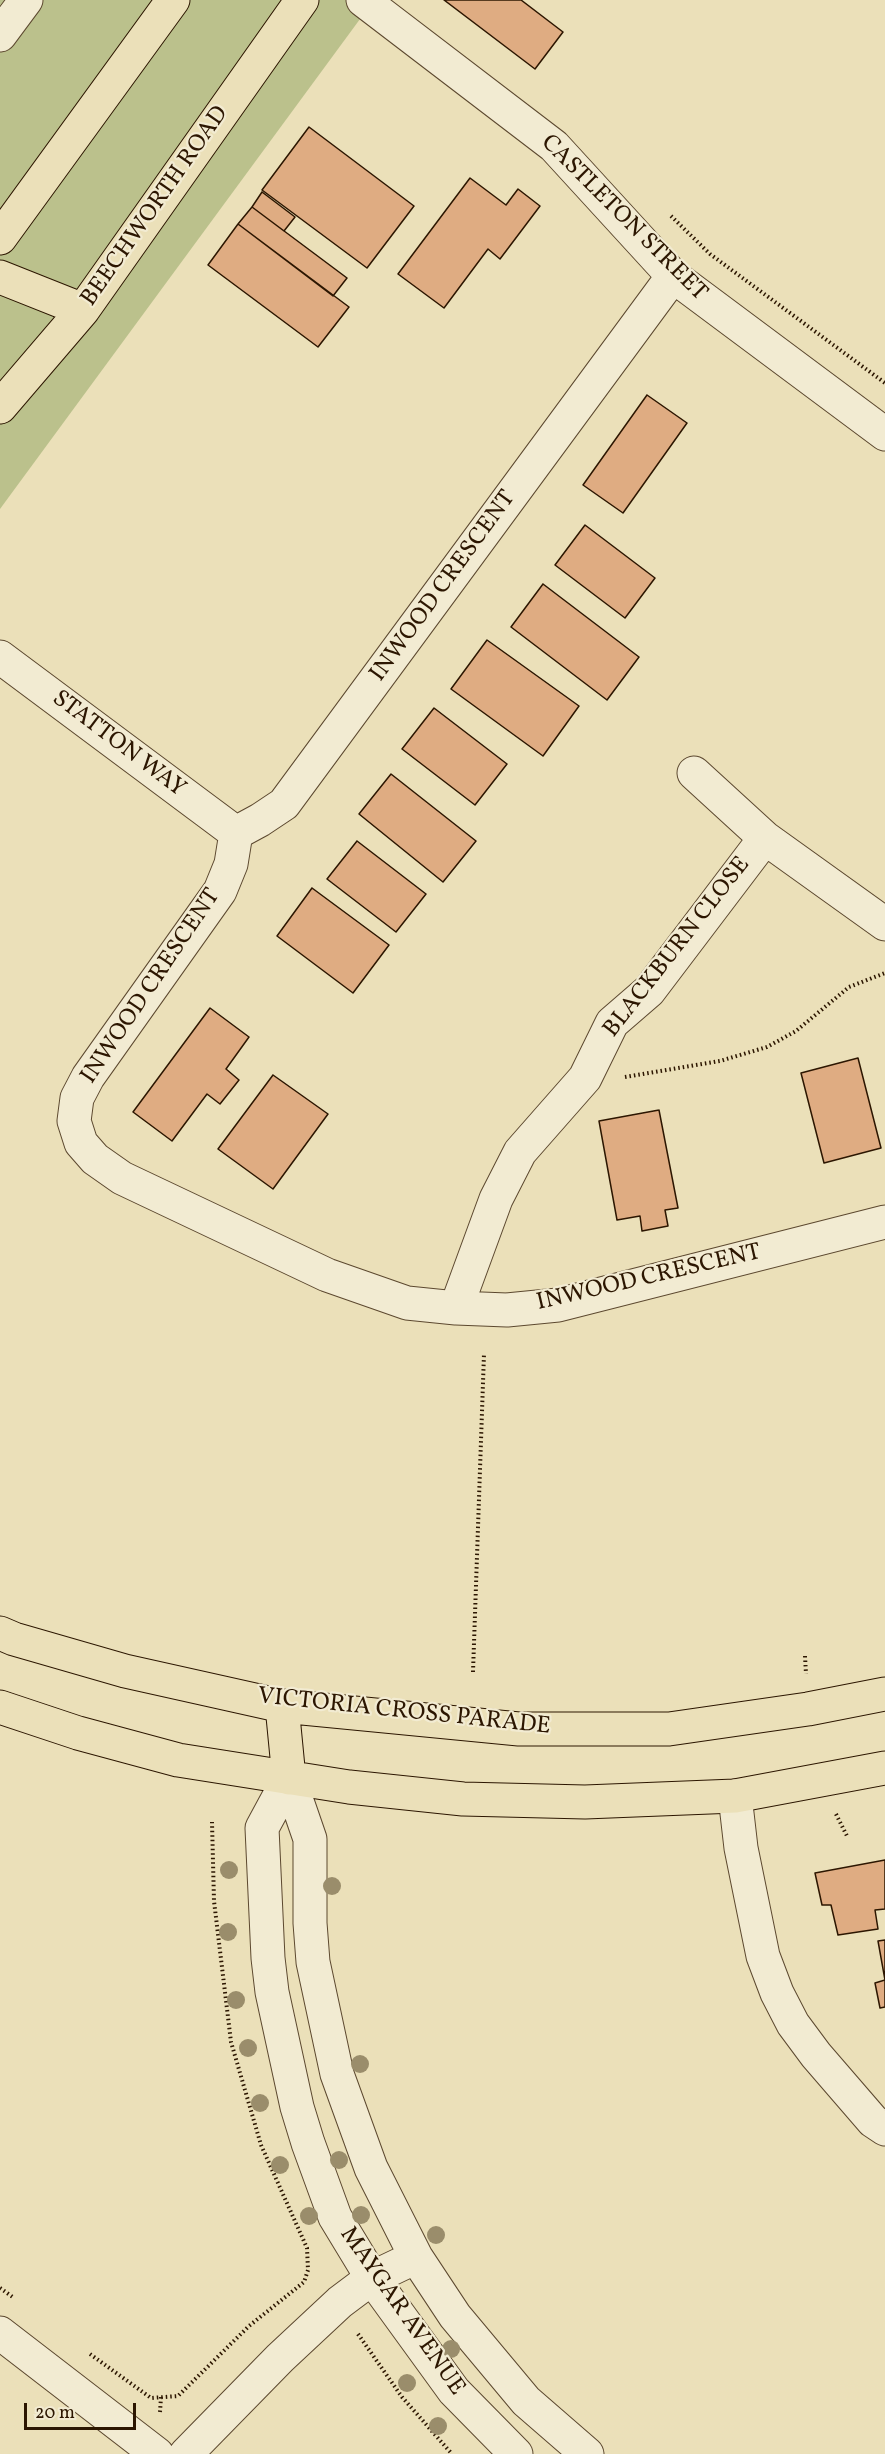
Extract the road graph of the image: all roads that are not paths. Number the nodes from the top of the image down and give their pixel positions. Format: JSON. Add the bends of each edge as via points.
{"nodes":[{"id":1,"x":26,"y":0,"type":"edge"},
{"id":2,"x":173,"y":0,"type":"edge"},
{"id":3,"x":302,"y":0,"type":"edge"},
{"id":4,"x":363,"y":0,"type":"edge"},
{"id":5,"x":0,"y":35,"type":"edge"},
{"id":6,"x":0,"y":238,"type":"edge"},
{"id":7,"x":674,"y":276,"type":"junction"},
{"id":8,"x":0,"y":277,"type":"edge"},
{"id":9,"x":83,"y":310,"type":"junction"},
{"id":10,"x":0,"y":407,"type":"edge"},
{"id":11,"x":885,"y":434,"type":"edge"},
{"id":12,"x":0,"y":657,"type":"edge"},
{"id":13,"x":694,"y":772,"type":"dead end"},
{"id":14,"x":236,"y":833,"type":"junction"},
{"id":15,"x":765,"y":838,"type":"junction"},
{"id":16,"x":885,"y":924,"type":"edge"},
{"id":17,"x":885,"y":1222,"type":"edge"},
{"id":18,"x":456,"y":1308,"type":"junction"},
{"id":19,"x":0,"y":1633,"type":"edge"},
{"id":20,"x":885,"y":1694,"type":"edge"},
{"id":21,"x":282,"y":1706,"type":"junction"},
{"id":22,"x":0,"y":1707,"type":"edge"},
{"id":23,"x":885,"y":1768,"type":"edge"},
{"id":24,"x":289,"y":1778,"type":"junction"},
{"id":25,"x":735,"y":1796,"type":"junction"},
{"id":26,"x":885,"y":2129,"type":"edge"},
{"id":27,"x":416,"y":2257,"type":"junction"},
{"id":28,"x":372,"y":2278,"type":"junction"},
{"id":29,"x":0,"y":2333,"type":"edge"},
{"id":30,"x":157,"y":2454,"type":"edge"},
{"id":31,"x":186,"y":2454,"type":"edge"},
{"id":32,"x":516,"y":2454,"type":"edge"},
{"id":33,"x":587,"y":2454,"type":"edge"}],
"edges":[{"from":1,"to":5,"type":"street"},
{"from":2,"to":6,"type":"main road"},
{"from":3,"to":9,"type":"main road","name":"BEECHWORTH ROAD"},
{"from":4,"to":7,"type":"street","name":"CASTLETON STREET","via":[[554,146]]},
{"from":7,"to":11,"type":"street","name":"CASTLETON STREET"},
{"from":7,"to":14,"type":"street","name":"INWOOD CRESCENT","via":[[284,804]]},
{"from":8,"to":9,"type":"main road"},
{"from":9,"to":10,"type":"main road","name":"BEECHWORTH ROAD"},
{"from":12,"to":14,"type":"street","name":"STATTON WAY"},
{"from":13,"to":15,"type":"street","name":"BLACKBURN CLOSE"},
{"from":14,"to":18,"type":"street","name":"INWOOD CRESCENT","via":[[231,864],[220,891],[80,1091],[74,1121],[81,1143],[95,1159],[122,1178],[327,1275],[407,1303]]},
{"from":15,"to":16,"type":"street","name":"BLACKBURN CLOSE"},
{"from":15,"to":18,"type":"street","name":"BLACKBURN CLOSE","via":[[649,991],[612,1023],[585,1078],[520,1152],[496,1199]]},
{"from":17,"to":18,"type":"street","name":"INWOOD CRESCENT","via":[[558,1305],[507,1310]]},
{"from":19,"to":21,"type":"main road","name":"VICTORIA CROSS PARADE","via":[[125,1671]]},
{"from":20,"to":21,"type":"main road","name":"VICTORIA CROSS PARADE","via":[[669,1729],[519,1729]]},
{"from":21,"to":24,"type":"main road"},
{"from":22,"to":24,"type":"main road","via":[[78,1734],[177,1760]]},
{"from":23,"to":25,"type":"main road"},
{"from":24,"to":25,"type":"main road","via":[[463,1799],[585,1802]]},
{"from":24,"to":27,"type":"street","name":"MAYGAR AVENUE","via":[[310,1839],[313,1962],[338,2074],[371,2168]]},
{"from":24,"to":28,"type":"street","name":"MAYGAR AVENUE","via":[[262,1828],[272,1992],[297,2107],[314,2161],[335,2217]]},
{"from":25,"to":26,"type":"street","via":[[741,1848],[763,1956],[777,1993],[816,2055],[873,2121]]},
{"from":27,"to":28,"type":"street"},
{"from":27,"to":33,"type":"street","name":"MAYGAR AVENUE","via":[[455,2316],[526,2401]]},
{"from":28,"to":31,"type":"street","via":[[280,2358]]},
{"from":28,"to":32,"type":"street","name":"MAYGAR AVENUE","via":[[454,2391]]},
{"from":29,"to":30,"type":"street"}]}
